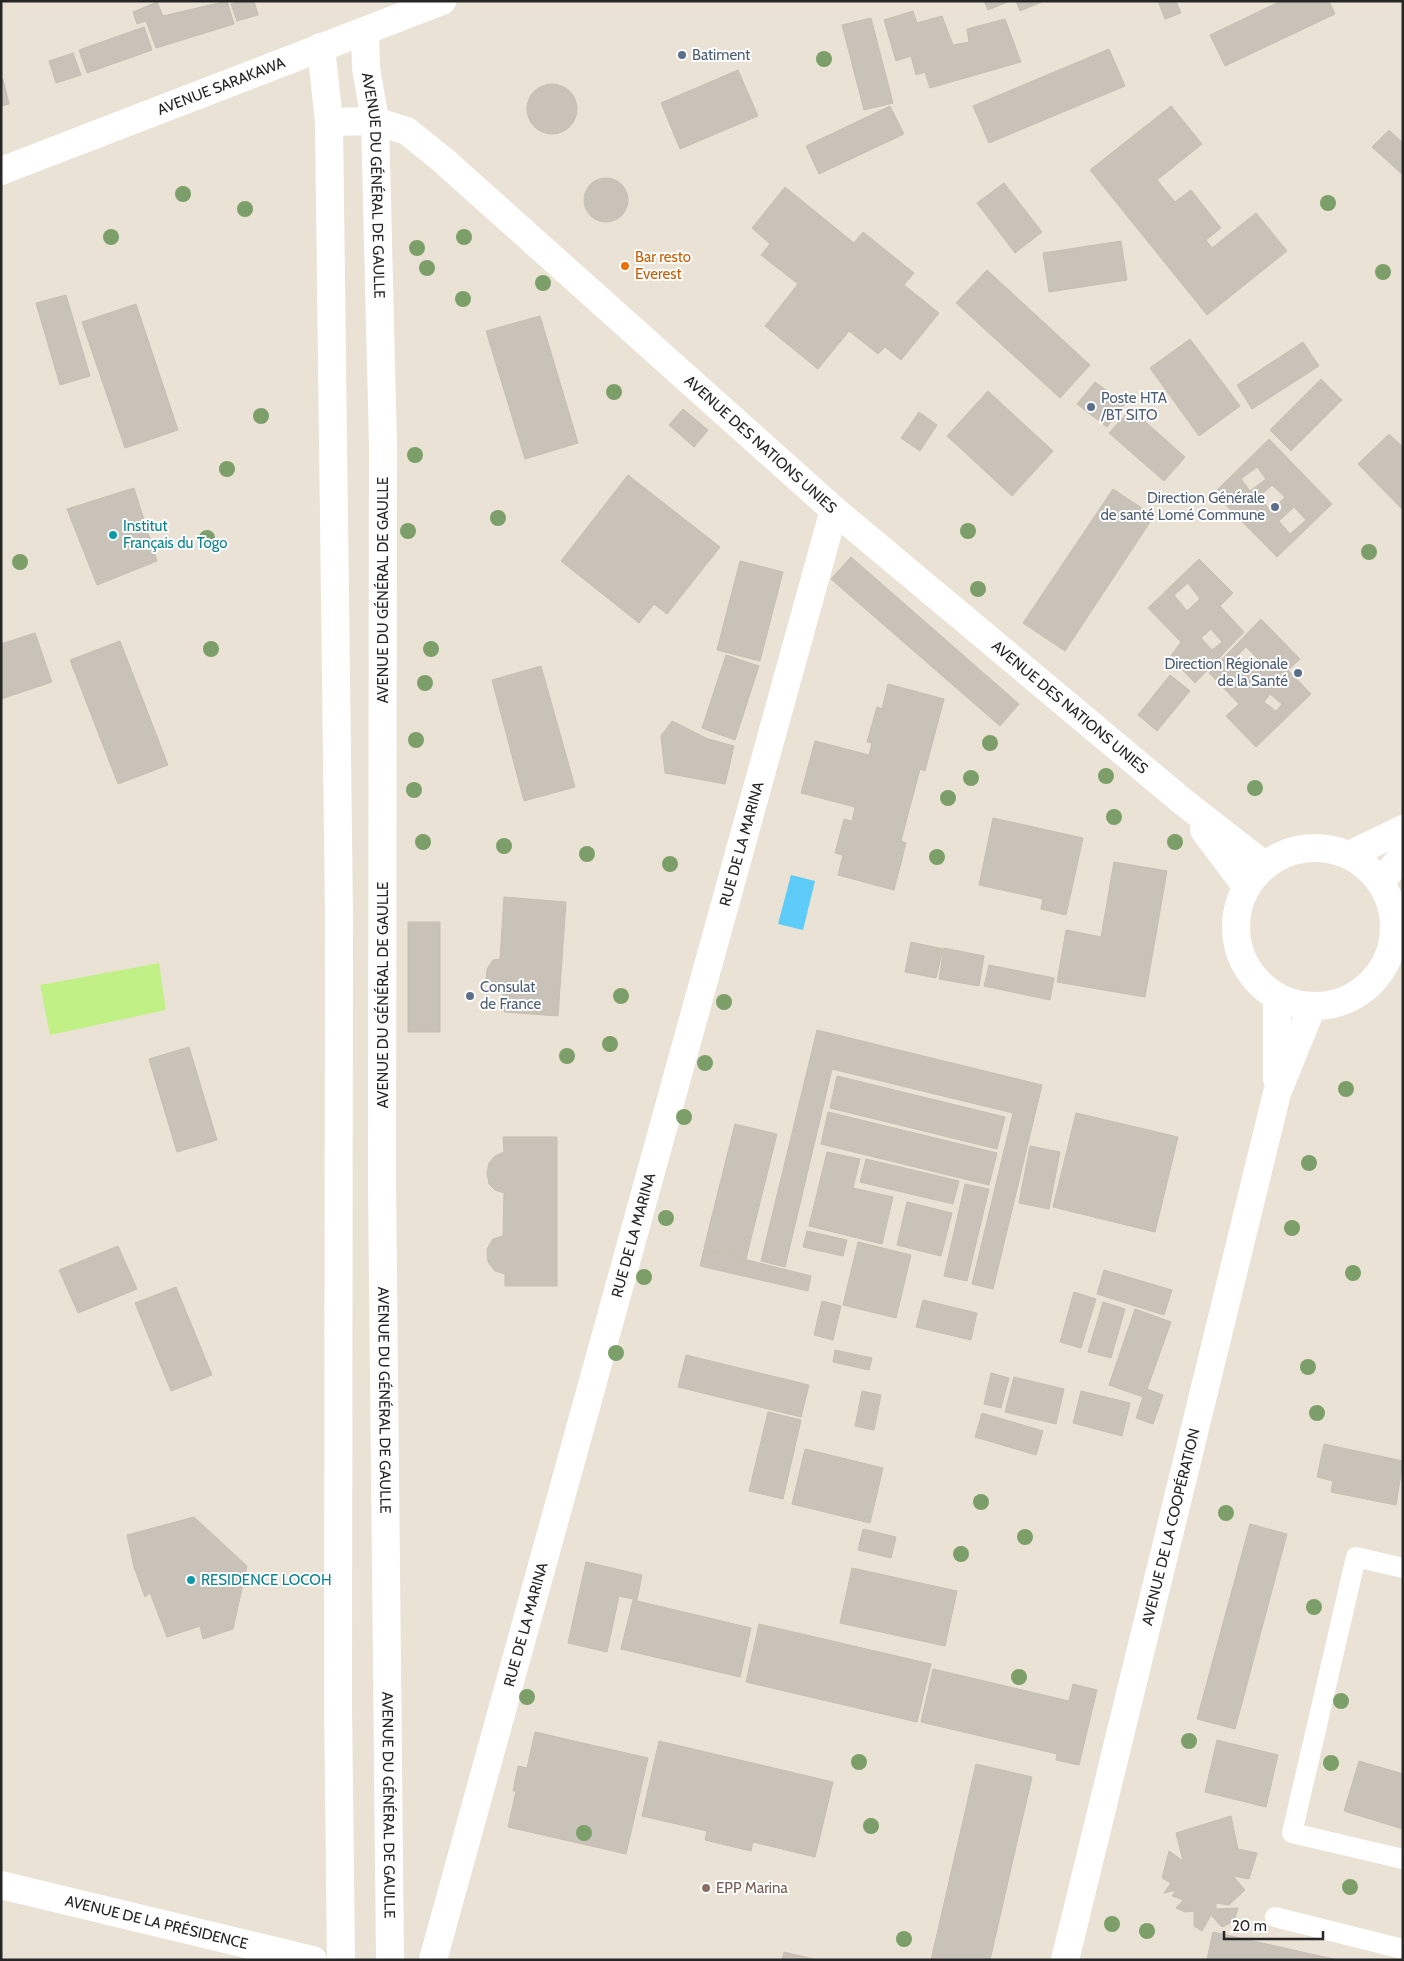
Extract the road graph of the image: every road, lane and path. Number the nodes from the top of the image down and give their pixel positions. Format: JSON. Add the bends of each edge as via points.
{"nodes":[{"id":1,"x":442,"y":1,"type":"edge"},
{"id":2,"x":365,"y":31,"type":"junction"},
{"id":3,"x":321,"y":47,"type":"junction"},
{"id":4,"x":375,"y":121,"type":"junction"},
{"id":5,"x":329,"y":122,"type":"junction"},
{"id":6,"x":1,"y":171,"type":"edge"},
{"id":7,"x":834,"y":510,"type":"junction"},
{"id":8,"x":1182,"y":801,"type":"junction"},
{"id":9,"x":1403,"y":829,"type":"edge"},
{"id":10,"x":1348,"y":855,"type":"junction"},
{"id":11,"x":1403,"y":856,"type":"edge"},
{"id":12,"x":1264,"y":865,"type":"junction"},
{"id":13,"x":1381,"y":882,"type":"junction"},
{"id":14,"x":1246,"y":886,"type":"junction"},
{"id":15,"x":383,"y":912,"type":"junction"},
{"id":16,"x":339,"y":915,"type":"junction"},
{"id":17,"x":1399,"y":927,"type":"edge"},
{"id":18,"x":1395,"y":967,"type":"edge"},
{"id":19,"x":1277,"y":997,"type":"junction"},
{"id":20,"x":382,"y":1000,"type":"junction"},
{"id":21,"x":339,"y":1002,"type":"junction"},
{"id":22,"x":1312,"y":1007,"type":"junction"},
{"id":23,"x":1277,"y":1093,"type":"junction"},
{"id":24,"x":1403,"y":1568,"type":"edge"},
{"id":25,"x":1403,"y":1859,"type":"edge"},
{"id":26,"x":1,"y":1885,"type":"edge"},
{"id":27,"x":1275,"y":1917,"type":"dead end"},
{"id":28,"x":1403,"y":1949,"type":"edge"},
{"id":29,"x":313,"y":1960,"type":"edge"},
{"id":30,"x":341,"y":1960,"type":"edge"},
{"id":31,"x":390,"y":1960,"type":"edge"},
{"id":32,"x":433,"y":1960,"type":"edge"},
{"id":33,"x":1065,"y":1960,"type":"edge"}],
"edges":[{"from":1,"to":2,"type":"street","name":"AVENUE SARAKAWA"},
{"from":2,"to":3,"type":"street","name":"AVENUE SARAKAWA"},
{"from":2,"to":4,"type":"street","name":"AVENUE DU GÉNÉRAL DE GAULLE","via":[[366,68]]},
{"from":3,"to":5,"type":"street"},
{"from":3,"to":6,"type":"street","name":"AVENUE SARAKAWA"},
{"from":4,"to":5,"type":"street","name":"AVENUE DES NATIONS UNIES"},
{"from":4,"to":7,"type":"street","name":"AVENUE DES NATIONS UNIES","via":[[407,131],[444,160]]},
{"from":4,"to":15,"type":"street","name":"AVENUE DU GÉNÉRAL DE GAULLE","via":[[383,445]]},
{"from":5,"to":16,"type":"street"},
{"from":7,"to":8,"type":"street","name":"AVENUE DES NATIONS UNIES"},
{"from":7,"to":32,"type":"street","name":"RUE DE LA MARINA"},
{"from":8,"to":12,"type":"street","name":"AVENUE DES NATIONS UNIES"},
{"from":8,"to":14,"type":"street","name":"AVENUE DES NATIONS UNIES"},
{"from":9,"to":10,"type":"street"},
{"from":10,"to":12,"type":"street","via":[[1327,848],[1305,848],[1283,854]]},
{"from":10,"to":13,"type":"street","via":[[1367,866]]},
{"from":11,"to":13,"type":"street"},
{"from":12,"to":14,"type":"street"},
{"from":13,"to":17,"type":"street"},
{"from":14,"to":19,"type":"street","via":[[1238,905],[1235,926],[1238,948],[1246,967]]},
{"from":15,"to":16,"type":"street"},
{"from":15,"to":20,"type":"street","name":"AVENUE DU GÉNÉRAL DE GAULLE"},
{"from":16,"to":21,"type":"street"},
{"from":17,"to":18,"type":"street","via":[[1393,945]]},
{"from":18,"to":22,"type":"street","via":[[1355,996],[1334,1005]]},
{"from":19,"to":22,"type":"street"},
{"from":19,"to":23,"type":"street","name":"AVENUE DE LA COOPÉRATION"},
{"from":20,"to":21,"type":"street"},
{"from":20,"to":31,"type":"street","name":"AVENUE DU GÉNÉRAL DE GAULLE"},
{"from":21,"to":30,"type":"street"},
{"from":22,"to":23,"type":"street","name":"AVENUE DE LA COOPÉRATION"},
{"from":23,"to":33,"type":"street","name":"AVENUE DE LA COOPÉRATION"},
{"from":24,"to":25,"type":"lane","via":[[1356,1557],[1292,1833]]},
{"from":26,"to":29,"type":"street","name":"AVENUE DE LA PRÉSIDENCE"},
{"from":27,"to":28,"type":"lane"}]}
